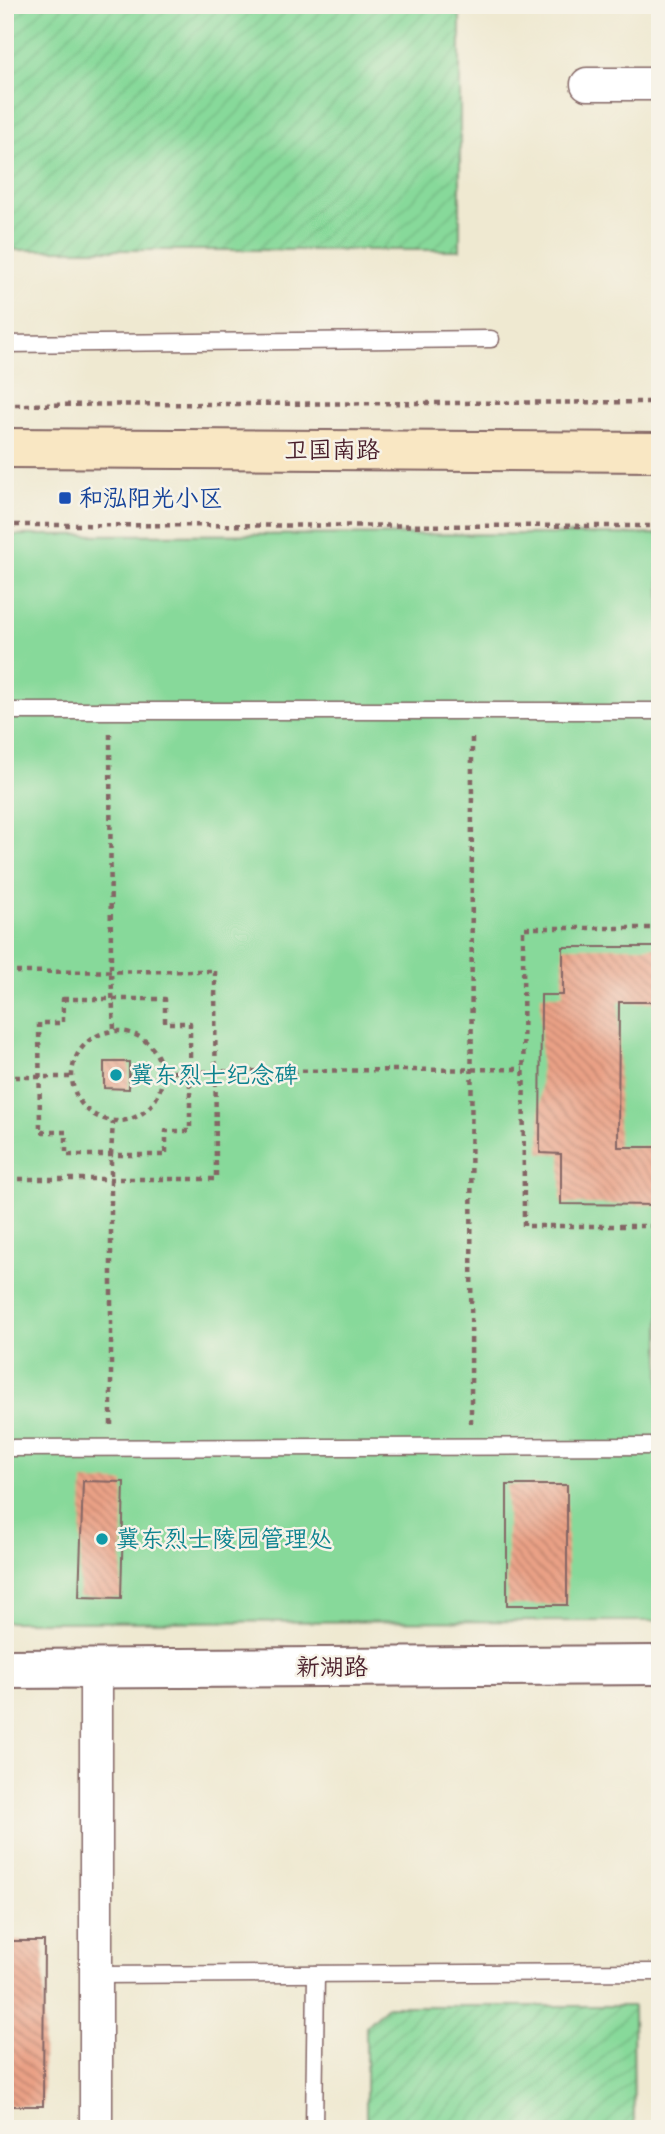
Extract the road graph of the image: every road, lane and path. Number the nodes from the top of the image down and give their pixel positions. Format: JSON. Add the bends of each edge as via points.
{"nodes":[{"id":1,"x":587,"y":84,"type":"dead end"},
{"id":2,"x":660,"y":84,"type":"edge"},
{"id":3,"x":491,"y":339,"type":"dead end"},
{"id":4,"x":5,"y":344,"type":"edge"},
{"id":5,"x":660,"y":402,"type":"edge"},
{"id":6,"x":5,"y":405,"type":"edge"},
{"id":7,"x":5,"y":448,"type":"edge"},
{"id":8,"x":660,"y":452,"type":"edge"},
{"id":9,"x":5,"y":525,"type":"edge"},
{"id":10,"x":660,"y":526,"type":"edge"},
{"id":11,"x":472,"y":710,"type":"junction"},
{"id":12,"x":5,"y":711,"type":"edge"},
{"id":13,"x":110,"y":711,"type":"junction"},
{"id":14,"x":660,"y":711,"type":"edge"},
{"id":15,"x":660,"y":928,"type":"edge"},
{"id":16,"x":111,"y":972,"type":"junction"},
{"id":17,"x":111,"y":999,"type":"junction"},
{"id":18,"x":114,"y":1030,"type":"junction"},
{"id":19,"x":471,"y":1069,"type":"junction"},
{"id":20,"x":523,"y":1069,"type":"junction"},
{"id":21,"x":190,"y":1071,"type":"junction"},
{"id":22,"x":215,"y":1071,"type":"junction"},
{"id":23,"x":162,"y":1072,"type":"junction"},
{"id":24,"x":7,"y":1077,"type":"edge"},
{"id":25,"x":39,"y":1077,"type":"junction"},
{"id":26,"x":71,"y":1077,"type":"junction"},
{"id":27,"x":113,"y":1121,"type":"junction"},
{"id":28,"x":111,"y":1155,"type":"junction"},
{"id":29,"x":660,"y":1226,"type":"edge"},
{"id":30,"x":471,"y":1447,"type":"junction"},
{"id":31,"x":660,"y":1447,"type":"edge"},
{"id":32,"x":5,"y":1448,"type":"edge"},
{"id":33,"x":111,"y":1448,"type":"junction"},
{"id":34,"x":660,"y":1665,"type":"edge"},
{"id":35,"x":96,"y":1668,"type":"junction"},
{"id":36,"x":5,"y":1669,"type":"edge"},
{"id":37,"x":660,"y":1972,"type":"edge"},
{"id":38,"x":316,"y":1974,"type":"junction"},
{"id":39,"x":96,"y":1975,"type":"junction"},
{"id":40,"x":96,"y":2129,"type":"edge"},
{"id":41,"x":314,"y":2129,"type":"edge"}],
"edges":[{"from":1,"to":2,"type":"street"},
{"from":3,"to":4,"type":"lane"},
{"from":5,"to":6,"type":"path"},
{"from":7,"to":8,"type":"main road","name":"卫国南路"},
{"from":9,"to":10,"type":"path"},
{"from":11,"to":13,"type":"lane"},
{"from":11,"to":14,"type":"lane"},
{"from":11,"to":19,"type":"path"},
{"from":12,"to":13,"type":"lane"},
{"from":13,"to":16,"type":"path"},
{"from":15,"to":20,"type":"path","via":[[523,928]]},
{"from":16,"to":17,"type":"path"},
{"from":16,"to":22,"type":"path","via":[[215,971]]},
{"from":16,"to":24,"type":"path","via":[[8,972]]},
{"from":17,"to":18,"type":"path"},
{"from":17,"to":21,"type":"path","via":[[165,999],[165,1023],[190,1023]]},
{"from":17,"to":25,"type":"path","via":[[63,999],[63,1023],[39,1023]]},
{"from":18,"to":23,"type":"path","via":[[141,1037],[159,1058]]},
{"from":18,"to":26,"type":"path","via":[[100,1033],[79,1050]]},
{"from":19,"to":20,"type":"path"},
{"from":19,"to":22,"type":"path"},
{"from":19,"to":30,"type":"path"},
{"from":20,"to":29,"type":"path","via":[[524,1226]]},
{"from":21,"to":22,"type":"path"},
{"from":21,"to":23,"type":"path"},
{"from":21,"to":28,"type":"path","via":[[190,1131],[166,1132],[166,1155]]},
{"from":22,"to":24,"type":"path","via":[[216,1179],[9,1179]]},
{"from":23,"to":27,"type":"path","via":[[154,1102],[143,1113]]},
{"from":24,"to":25,"type":"path"},
{"from":25,"to":26,"type":"path"},
{"from":25,"to":28,"type":"path","via":[[40,1132],[66,1132],[66,1155]]},
{"from":26,"to":27,"type":"path","via":[[73,1090],[88,1112]]},
{"from":27,"to":28,"type":"path"},
{"from":28,"to":33,"type":"path"},
{"from":30,"to":31,"type":"lane"},
{"from":30,"to":33,"type":"lane"},
{"from":32,"to":33,"type":"lane"},
{"from":34,"to":35,"type":"street","name":"新湖路"},
{"from":35,"to":36,"type":"street","name":"新湖路"},
{"from":35,"to":39,"type":"street"},
{"from":37,"to":38,"type":"lane"},
{"from":38,"to":39,"type":"lane"},
{"from":38,"to":41,"type":"lane"},
{"from":39,"to":40,"type":"street"}]}
